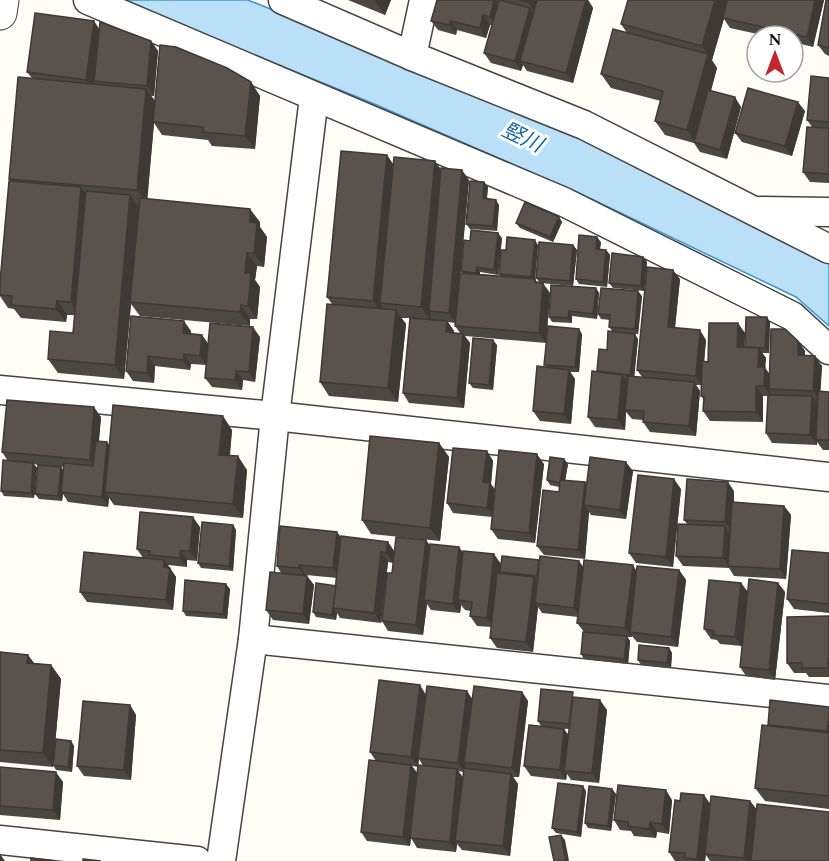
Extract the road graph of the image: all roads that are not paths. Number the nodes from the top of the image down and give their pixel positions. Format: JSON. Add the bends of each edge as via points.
{"nodes":[{"id":1,"x":2,"y":0,"type":"edge"},
{"id":2,"x":88,"y":0,"type":"edge"},
{"id":3,"x":283,"y":0,"type":"edge"},
{"id":4,"x":424,"y":0,"type":"edge"},
{"id":5,"x":0,"y":13,"type":"edge"},
{"id":6,"x":412,"y":56,"type":"junction"},
{"id":7,"x":314,"y":97,"type":"junction"},
{"id":8,"x":756,"y":211,"type":"junction"},
{"id":9,"x":829,"y":212,"type":"edge"},
{"id":10,"x":829,"y":249,"type":"edge"},
{"id":11,"x":829,"y":350,"type":"edge"},
{"id":12,"x":0,"y":390,"type":"edge"},
{"id":13,"x":275,"y":416,"type":"junction"},
{"id":14,"x":829,"y":477,"type":"edge"},
{"id":15,"x":253,"y":639,"type":"junction"},
{"id":16,"x":829,"y":699,"type":"edge"},
{"id":17,"x":0,"y":840,"type":"edge"},
{"id":18,"x":197,"y":861,"type":"edge"},
{"id":19,"x":221,"y":861,"type":"edge"}],
"edges":[{"from":1,"to":5,"type":"street"},
{"from":2,"to":7,"type":"street"},
{"from":3,"to":6,"type":"street"},
{"from":4,"to":6,"type":"street"},
{"from":6,"to":8,"type":"street","via":[[584,125]]},
{"from":7,"to":11,"type":"street","via":[[564,202],[792,316]]},
{"from":7,"to":13,"type":"street"},
{"from":8,"to":9,"type":"street"},
{"from":8,"to":10,"type":"street"},
{"from":12,"to":13,"type":"street"},
{"from":13,"to":14,"type":"street"},
{"from":13,"to":15,"type":"street"},
{"from":15,"to":16,"type":"street"},
{"from":15,"to":19,"type":"street"},
{"from":17,"to":18,"type":"street"}]}
